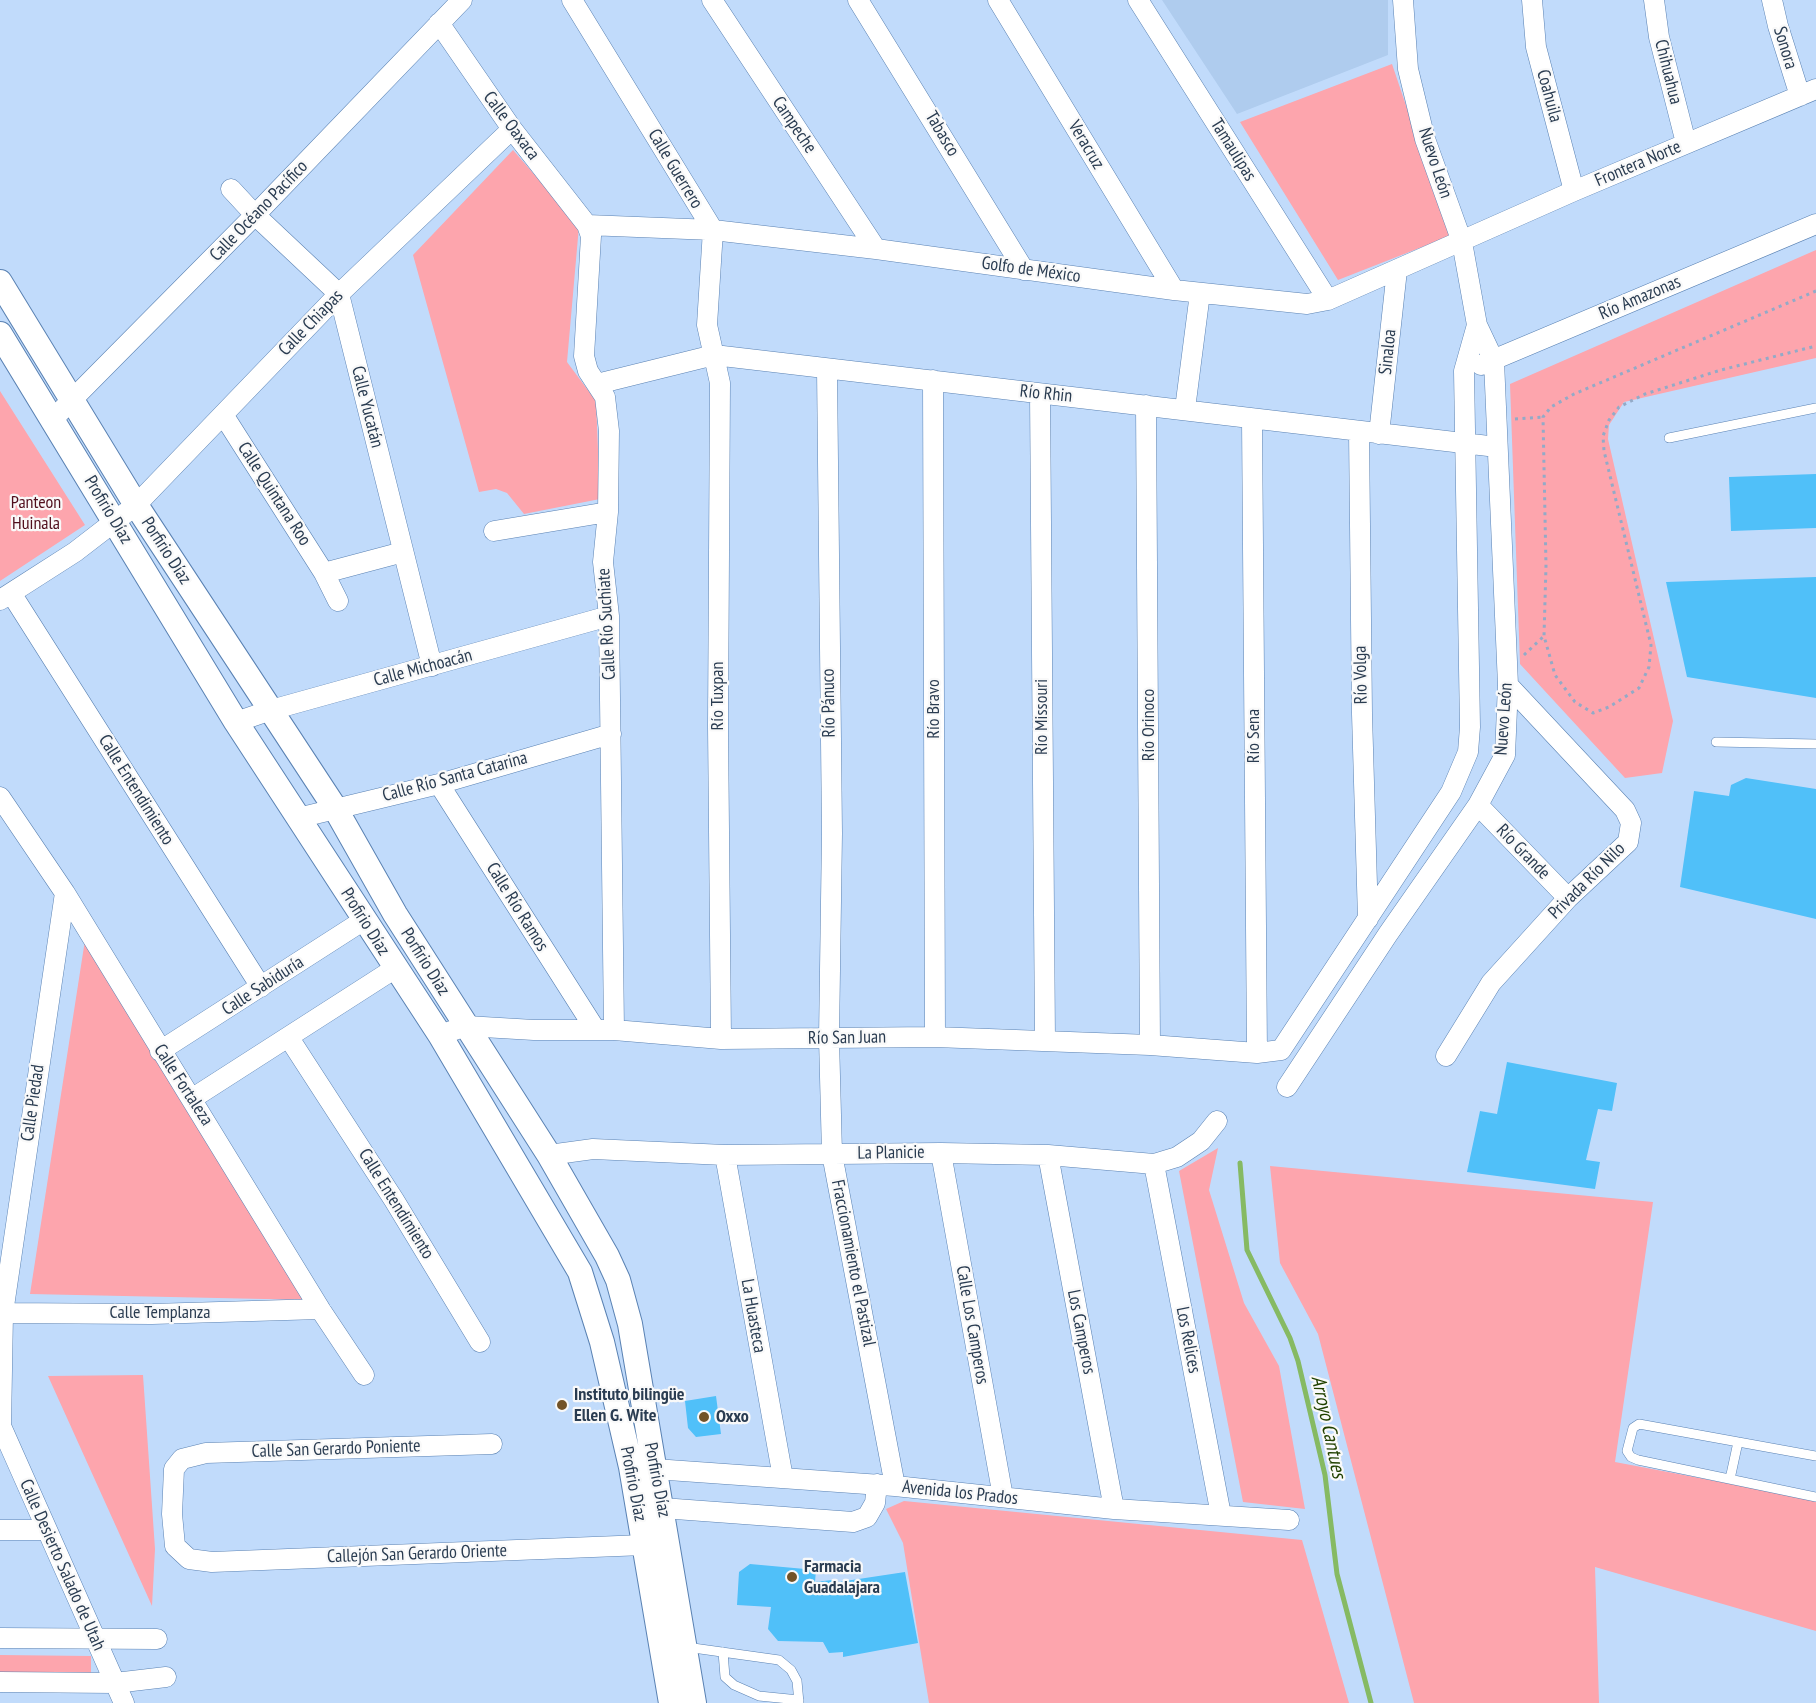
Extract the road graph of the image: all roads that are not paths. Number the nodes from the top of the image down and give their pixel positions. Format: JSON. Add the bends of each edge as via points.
{"nodes":[{"id":1,"x":462,"y":0,"type":"edge"},
{"id":2,"x":572,"y":0,"type":"edge"},
{"id":3,"x":712,"y":0,"type":"edge"},
{"id":4,"x":858,"y":0,"type":"edge"},
{"id":5,"x":998,"y":0,"type":"edge"},
{"id":6,"x":1138,"y":0,"type":"edge"},
{"id":7,"x":1403,"y":0,"type":"edge"},
{"id":8,"x":1532,"y":0,"type":"edge"},
{"id":9,"x":1654,"y":0,"type":"edge"},
{"id":10,"x":1772,"y":0,"type":"edge"},
{"id":11,"x":439,"y":23,"type":"junction"},
{"id":12,"x":1808,"y":92,"type":"edge"},
{"id":13,"x":512,"y":129,"type":"junction"},
{"id":14,"x":1686,"y":144,"type":"junction"},
{"id":15,"x":231,"y":189,"type":"dead end"},
{"id":16,"x":1574,"y":191,"type":"junction"},
{"id":17,"x":255,"y":215,"type":"junction"},
{"id":18,"x":1816,"y":224,"type":"edge"},
{"id":19,"x":587,"y":225,"type":"junction"},
{"id":20,"x":713,"y":230,"type":"junction"},
{"id":21,"x":1462,"y":242,"type":"junction"},
{"id":22,"x":876,"y":249,"type":"junction"},
{"id":23,"x":1024,"y":270,"type":"junction"},
{"id":24,"x":1397,"y":270,"type":"junction"},
{"id":25,"x":0,"y":282,"type":"edge"},
{"id":26,"x":1174,"y":290,"type":"junction"},
{"id":27,"x":1200,"y":293,"type":"junction"},
{"id":28,"x":339,"y":294,"type":"junction"},
{"id":29,"x":1328,"y":300,"type":"junction"},
{"id":30,"x":1478,"y":325,"type":"junction"},
{"id":31,"x":0,"y":334,"type":"edge"},
{"id":32,"x":714,"y":355,"type":"junction"},
{"id":33,"x":1494,"y":361,"type":"junction"},
{"id":34,"x":827,"y":369,"type":"junction"},
{"id":35,"x":1464,"y":370,"type":"junction"},
{"id":36,"x":933,"y":380,"type":"junction"},
{"id":37,"x":597,"y":384,"type":"junction"},
{"id":38,"x":1040,"y":394,"type":"junction"},
{"id":39,"x":72,"y":400,"type":"junction"},
{"id":40,"x":1146,"y":405,"type":"junction"},
{"id":41,"x":1816,"y":408,"type":"edge"},
{"id":42,"x":1185,"y":409,"type":"junction"},
{"id":43,"x":224,"y":416,"type":"junction"},
{"id":44,"x":53,"y":419,"type":"junction"},
{"id":45,"x":1252,"y":420,"type":"junction"},
{"id":46,"x":1359,"y":431,"type":"junction"},
{"id":47,"x":1379,"y":434,"type":"junction"},
{"id":48,"x":1669,"y":438,"type":"dead end"},
{"id":49,"x":1463,"y":444,"type":"junction"},
{"id":50,"x":1497,"y":447,"type":"junction"},
{"id":51,"x":136,"y":505,"type":"junction"},
{"id":52,"x":608,"y":512,"type":"junction"},
{"id":53,"x":116,"y":523,"type":"junction"},
{"id":54,"x":494,"y":531,"type":"dead end"},
{"id":55,"x":403,"y":552,"type":"junction"},
{"id":56,"x":324,"y":573,"type":"junction"},
{"id":57,"x":5,"y":596,"type":"edge"},
{"id":58,"x":338,"y":602,"type":"dead end"},
{"id":59,"x":609,"y":616,"type":"junction"},
{"id":60,"x":432,"y":666,"type":"junction"},
{"id":61,"x":1508,"y":685,"type":"junction"},
{"id":62,"x":271,"y":710,"type":"junction"},
{"id":63,"x":236,"y":722,"type":"junction"},
{"id":64,"x":611,"y":734,"type":"junction"},
{"id":65,"x":1716,"y":742,"type":"dead end"},
{"id":66,"x":1816,"y":744,"type":"edge"},
{"id":67,"x":439,"y":784,"type":"junction"},
{"id":68,"x":0,"y":797,"type":"edge"},
{"id":69,"x":1478,"y":805,"type":"junction"},
{"id":70,"x":335,"y":808,"type":"junction"},
{"id":71,"x":298,"y":818,"type":"junction"},
{"id":72,"x":65,"y":893,"type":"junction"},
{"id":73,"x":1568,"y":898,"type":"junction"},
{"id":74,"x":1368,"y":919,"type":"junction"},
{"id":75,"x":364,"y":920,"type":"junction"},
{"id":76,"x":394,"y":969,"type":"junction"},
{"id":77,"x":261,"y":987,"type":"junction"},
{"id":78,"x":466,"y":1026,"type":"junction"},
{"id":79,"x":605,"y":1030,"type":"junction"},
{"id":80,"x":440,"y":1035,"type":"junction"},
{"id":81,"x":936,"y":1037,"type":"junction"},
{"id":82,"x":289,"y":1038,"type":"junction"},
{"id":83,"x":829,"y":1038,"type":"junction"},
{"id":84,"x":721,"y":1039,"type":"junction"},
{"id":85,"x":1045,"y":1040,"type":"junction"},
{"id":86,"x":1149,"y":1045,"type":"junction"},
{"id":87,"x":1281,"y":1050,"type":"junction"},
{"id":88,"x":160,"y":1051,"type":"junction"},
{"id":89,"x":1257,"y":1053,"type":"junction"},
{"id":90,"x":1446,"y":1056,"type":"dead end"},
{"id":91,"x":1306,"y":1060,"type":"junction"},
{"id":92,"x":1287,"y":1087,"type":"dead end"},
{"id":93,"x":193,"y":1098,"type":"junction"},
{"id":94,"x":1216,"y":1121,"type":"dead end"},
{"id":95,"x":941,"y":1153,"type":"junction"},
{"id":96,"x":832,"y":1154,"type":"junction"},
{"id":97,"x":549,"y":1155,"type":"junction"},
{"id":98,"x":725,"y":1155,"type":"junction"},
{"id":99,"x":1048,"y":1155,"type":"junction"},
{"id":100,"x":1154,"y":1164,"type":"junction"},
{"id":101,"x":320,"y":1309,"type":"junction"},
{"id":102,"x":2,"y":1313,"type":"edge"},
{"id":103,"x":480,"y":1342,"type":"dead end"},
{"id":104,"x":364,"y":1375,"type":"dead end"},
{"id":105,"x":1,"y":1426,"type":"edge"},
{"id":106,"x":1738,"y":1442,"type":"junction"},
{"id":107,"x":492,"y":1444,"type":"dead end"},
{"id":108,"x":1816,"y":1456,"type":"edge"},
{"id":109,"x":642,"y":1468,"type":"junction"},
{"id":110,"x":783,"y":1478,"type":"junction"},
{"id":111,"x":1730,"y":1479,"type":"junction"},
{"id":112,"x":886,"y":1485,"type":"junction"},
{"id":113,"x":1004,"y":1497,"type":"junction"},
{"id":114,"x":1816,"y":1497,"type":"edge"},
{"id":115,"x":638,"y":1506,"type":"junction"},
{"id":116,"x":663,"y":1508,"type":"junction"},
{"id":117,"x":1114,"y":1509,"type":"junction"},
{"id":118,"x":1221,"y":1515,"type":"junction"},
{"id":119,"x":1289,"y":1520,"type":"dead end"},
{"id":120,"x":0,"y":1530,"type":"edge"},
{"id":121,"x":46,"y":1530,"type":"junction"},
{"id":122,"x":644,"y":1545,"type":"junction"},
{"id":123,"x":189,"y":1559,"type":"joint"},
{"id":124,"x":0,"y":1638,"type":"edge"},
{"id":125,"x":95,"y":1638,"type":"junction"},
{"id":126,"x":157,"y":1639,"type":"dead end"},
{"id":127,"x":659,"y":1643,"type":"junction"},
{"id":128,"x":684,"y":1647,"type":"junction"},
{"id":129,"x":723,"y":1652,"type":"junction"},
{"id":130,"x":166,"y":1677,"type":"dead end"},
{"id":131,"x":0,"y":1682,"type":"edge"},
{"id":132,"x":116,"y":1683,"type":"junction"},
{"id":133,"x":759,"y":1699,"type":"edge"},
{"id":134,"x":799,"y":1701,"type":"edge"},
{"id":135,"x":124,"y":1703,"type":"edge"},
{"id":136,"x":671,"y":1703,"type":"edge"},
{"id":137,"x":694,"y":1703,"type":"edge"}],
"edges":[{"from":1,"to":11,"type":"street","name":"Calle Océano Pacífico"},
{"from":2,"to":20,"type":"street","name":"Calle Guerrero"},
{"from":3,"to":22,"type":"street","name":"Campeche"},
{"from":4,"to":23,"type":"street","name":"Tabasco"},
{"from":5,"to":26,"type":"street","name":"Veracruz"},
{"from":6,"to":29,"type":"street","name":"Tamaulipas"},
{"from":7,"to":21,"type":"street","name":"Nuevo León","via":[[1408,69],[1425,139]]},
{"from":8,"to":16,"type":"street","name":"Coahuila","via":[[1536,48]]},
{"from":9,"to":14,"type":"street","name":"Chihuahua","via":[[1659,37]]},
{"from":10,"to":12,"type":"street","name":"Sonora","via":[[1778,26]]},
{"from":11,"to":13,"type":"street","name":"Calle Oaxaca"},
{"from":11,"to":17,"type":"street","name":"Calle Océano Pacífico"},
{"from":12,"to":14,"type":"street","name":"Frontera Norte"},
{"from":13,"to":19,"type":"street","name":"Calle Oaxaca"},
{"from":13,"to":28,"type":"street","name":"Calle Chiapas"},
{"from":14,"to":16,"type":"street","name":"Frontera Norte"},
{"from":15,"to":17,"type":"street"},
{"from":16,"to":21,"type":"street","name":"Frontera Norte"},
{"from":17,"to":28,"type":"street"},
{"from":17,"to":39,"type":"street","name":"Calle Océano Pacífico"},
{"from":18,"to":33,"type":"street","name":"Río Amazonas"},
{"from":19,"to":20,"type":"street","name":"Golfo de México"},
{"from":19,"to":37,"type":"street","name":"Calle Río Suchiate","via":[[592,248],[584,356]]},
{"from":20,"to":22,"type":"street","name":"Golfo de México"},
{"from":20,"to":32,"type":"street","via":[[707,325]]},
{"from":21,"to":24,"type":"street","name":"Golfo de México"},
{"from":21,"to":30,"type":"street","name":"Nuevo León"},
{"from":22,"to":23,"type":"street","name":"Golfo de México"},
{"from":23,"to":26,"type":"street","name":"Golfo de México"},
{"from":24,"to":29,"type":"street","name":"Golfo de México"},
{"from":24,"to":47,"type":"street","name":"Sinaloa"},
{"from":25,"to":39,"type":"street","name":"Porfirio Díaz"},
{"from":26,"to":27,"type":"street","name":"Golfo de México"},
{"from":27,"to":29,"type":"street","name":"Golfo de México","via":[[1283,303]]},
{"from":27,"to":42,"type":"street"},
{"from":28,"to":43,"type":"street","name":"Calle Chiapas"},
{"from":28,"to":55,"type":"street","name":"Calle Yucatán"},
{"from":30,"to":33,"type":"street","name":"Nuevo León"},
{"from":30,"to":35,"type":"street","name":"Nuevo León"},
{"from":31,"to":44,"type":"street","name":"Profirio Díaz"},
{"from":32,"to":34,"type":"street","name":"Río Rhin"},
{"from":32,"to":37,"type":"street","name":"Río Rhin"},
{"from":32,"to":84,"type":"street","name":"Río Tuxpan","via":[[720,383]]},
{"from":33,"to":35,"type":"street","name":"Río Amazonas"},
{"from":33,"to":50,"type":"street","name":"Nuevo León"},
{"from":34,"to":36,"type":"street","name":"Río Rhin"},
{"from":34,"to":83,"type":"street","name":"Río Pánuco","via":[[832,833]]},
{"from":35,"to":49,"type":"street","name":"Nuevo León"},
{"from":36,"to":38,"type":"street","name":"Río Rhin"},
{"from":36,"to":81,"type":"street","name":"Río Bravo"},
{"from":37,"to":52,"type":"street","name":"Calle Río Suchiate","via":[[608,412]]},
{"from":38,"to":40,"type":"street","name":"Río Rhin"},
{"from":38,"to":85,"type":"street","name":"Río Missouri"},
{"from":39,"to":44,"type":"street","name":"Calle Océano Pacífico"},
{"from":39,"to":51,"type":"street","name":"Porfirio Díaz"},
{"from":40,"to":42,"type":"street","name":"Río Rhin"},
{"from":40,"to":86,"type":"street","name":"Río Orinoco"},
{"from":41,"to":48,"type":"lane"},
{"from":42,"to":45,"type":"street","name":"Río Rhin"},
{"from":43,"to":51,"type":"street","name":"Calle Chiapas"},
{"from":43,"to":56,"type":"street","name":"Calle Quintana Roo"},
{"from":44,"to":53,"type":"street","name":"Profirio Díaz"},
{"from":45,"to":46,"type":"street","name":"Río Rhin"},
{"from":45,"to":89,"type":"street","name":"Río Sena"},
{"from":46,"to":47,"type":"street","name":"Río Rhin"},
{"from":46,"to":74,"type":"street","name":"Río Volga"},
{"from":47,"to":49,"type":"street","name":"Río Rhin"},
{"from":49,"to":50,"type":"street","name":"Río Rhin"},
{"from":49,"to":74,"type":"street","name":"Nuevo León","via":[[1468,752],[1451,792]]},
{"from":50,"to":61,"type":"street","name":"Nuevo León"},
{"from":51,"to":53,"type":"street","name":"Calle Chiapas"},
{"from":51,"to":62,"type":"street","name":"Porfirio Díaz"},
{"from":52,"to":54,"type":"street"},
{"from":52,"to":59,"type":"street","name":"Calle Río Suchiate","via":[[603,562]]},
{"from":53,"to":57,"type":"street","name":"Calle Chiapas"},
{"from":53,"to":63,"type":"street","name":"Profirio Díaz"},
{"from":55,"to":56,"type":"street"},
{"from":55,"to":60,"type":"street","name":"Calle Yucatán"},
{"from":56,"to":58,"type":"street","name":"Calle Quintana Roo"},
{"from":57,"to":77,"type":"street","name":"Calle Entendimiento"},
{"from":59,"to":60,"type":"street","name":"Calle Michoacán"},
{"from":59,"to":64,"type":"street","name":"Calle Río Suchiate"},
{"from":60,"to":62,"type":"street","name":"Calle Michoacán"},
{"from":61,"to":69,"type":"street","name":"Nuevo León","via":[[1505,755]]},
{"from":61,"to":73,"type":"street","name":"Privada Río Nilo","via":[[1625,810],[1631,823],[1628,842]]},
{"from":62,"to":63,"type":"street","name":"Calle Michoacán"},
{"from":62,"to":70,"type":"street","name":"Porfirio Díaz"},
{"from":63,"to":71,"type":"street","name":"Profirio Díaz"},
{"from":64,"to":67,"type":"street","name":"Calle Río Santa Catarina"},
{"from":64,"to":79,"type":"street","name":"Calle Río Suchiate"},
{"from":65,"to":66,"type":"lane"},
{"from":67,"to":70,"type":"street","name":"Calle Río Santa Catarina"},
{"from":67,"to":79,"type":"street","name":"Calle Río Ramos"},
{"from":68,"to":72,"type":"street","name":"Calle Fortaleza"},
{"from":69,"to":73,"type":"street","name":"Río Grande"},
{"from":69,"to":91,"type":"street","name":"Nuevo León"},
{"from":70,"to":71,"type":"street","name":"Calle Río Santa Catarina"},
{"from":70,"to":78,"type":"street","name":"Porfirio Díaz","via":[[394,914]]},
{"from":71,"to":75,"type":"street","name":"Profirio Díaz"},
{"from":72,"to":88,"type":"street","name":"Calle Fortaleza"},
{"from":72,"to":102,"type":"street","name":"Calle Piedad"},
{"from":73,"to":90,"type":"street","name":"Privada Río Nilo","via":[[1491,983]]},
{"from":74,"to":87,"type":"street","name":"Nuevo León"},
{"from":75,"to":76,"type":"street","name":"Profirio Díaz"},
{"from":75,"to":77,"type":"street","name":"Calle Sabiduría"},
{"from":76,"to":80,"type":"street","name":"Profirio Díaz"},
{"from":76,"to":82,"type":"street"},
{"from":77,"to":88,"type":"street","name":"Calle Sabiduría"},
{"from":78,"to":79,"type":"street","name":"Río San Juan"},
{"from":78,"to":80,"type":"street","name":"Río San Juan"},
{"from":78,"to":97,"type":"street","name":"Porfirio Díaz"},
{"from":79,"to":84,"type":"street","name":"Río San Juan"},
{"from":80,"to":109,"type":"street","name":"Profirio Díaz","via":[[580,1272]]},
{"from":81,"to":83,"type":"street","name":"Río San Juan"},
{"from":81,"to":85,"type":"street","name":"Río San Juan"},
{"from":82,"to":93,"type":"street"},
{"from":82,"to":103,"type":"street","name":"Calle Entendimiento"},
{"from":83,"to":84,"type":"street","name":"Río San Juan"},
{"from":83,"to":96,"type":"street","name":"Fraccionamiento el Pastizal"},
{"from":85,"to":86,"type":"street","name":"Río San Juan"},
{"from":86,"to":89,"type":"street","name":"Río San Juan"},
{"from":87,"to":89,"type":"street"},
{"from":87,"to":91,"type":"street"},
{"from":88,"to":93,"type":"street","name":"Calle Fortaleza"},
{"from":91,"to":92,"type":"street","name":"Nuevo León"},
{"from":93,"to":101,"type":"street","name":"Calle Fortaleza"},
{"from":94,"to":100,"type":"street","name":"La Planicie","via":[[1201,1141],[1177,1157]]},
{"from":95,"to":96,"type":"street","name":"La Planicie"},
{"from":95,"to":99,"type":"street","name":"La Planicie"},
{"from":95,"to":113,"type":"street","name":"Calle Los Camperos"},
{"from":96,"to":98,"type":"street","name":"La Planicie"},
{"from":96,"to":112,"type":"street","name":"Fraccionamiento el Pastizal"},
{"from":97,"to":98,"type":"street","name":"La Planicie","via":[[593,1149]]},
{"from":97,"to":109,"type":"street","name":"Porfirio Díaz","via":[[618,1280],[630,1324]]},
{"from":98,"to":110,"type":"street","name":"La Huasteca"},
{"from":99,"to":100,"type":"street","name":"La Planicie"},
{"from":99,"to":117,"type":"street","name":"Los Camperos"},
{"from":100,"to":118,"type":"street","name":"Los Relices"},
{"from":101,"to":102,"type":"street","name":"Calle Templanza"},
{"from":101,"to":104,"type":"street","name":"Calle Fortaleza"},
{"from":102,"to":105,"type":"street","name":"Calle Piedad"},
{"from":105,"to":121,"type":"street","name":"Calle Desierto Salado de Utah"},
{"from":106,"to":108,"type":"lane"},
{"from":106,"to":111,"type":"lane"},
{"from":106,"to":111,"type":"lane","via":[[1639,1424],[1633,1428],[1627,1451],[1638,1460]]},
{"from":107,"to":123,"type":"street","name":"Calle San Gerardo Poniente","via":[[206,1453],[182,1459],[174,1469],[174,1535],[175,1546]]},
{"from":109,"to":110,"type":"street","name":"Avenida los Prados"},
{"from":109,"to":115,"type":"street","name":"Profirio Díaz"},
{"from":109,"to":116,"type":"street","name":"Porfirio Díaz"},
{"from":110,"to":112,"type":"street","name":"Avenida los Prados"},
{"from":111,"to":114,"type":"lane"},
{"from":112,"to":113,"type":"street","name":"Avenida los Prados"},
{"from":112,"to":116,"type":"street","via":[[867,1517],[853,1522]]},
{"from":113,"to":117,"type":"street","name":"Avenida los Prados"},
{"from":115,"to":116,"type":"street"},
{"from":115,"to":122,"type":"street","name":"Profirio Díaz"},
{"from":116,"to":128,"type":"street","name":"Porfirio Díaz"},
{"from":117,"to":118,"type":"street","name":"Avenida los Prados"},
{"from":118,"to":119,"type":"street","name":"Avenida los Prados"},
{"from":120,"to":121,"type":"street"},
{"from":121,"to":125,"type":"street","name":"Calle Desierto Salado de Utah"},
{"from":122,"to":123,"type":"street","name":"Callejón San Gerardo Oriente","via":[[212,1562]]},
{"from":122,"to":127,"type":"street"},
{"from":124,"to":125,"type":"street"},
{"from":125,"to":126,"type":"street"},
{"from":125,"to":132,"type":"street","name":"Calle Desierto Salado de Utah"},
{"from":127,"to":128,"type":"lane"},
{"from":127,"to":136,"type":"street"},
{"from":128,"to":129,"type":"lane"},
{"from":128,"to":137,"type":"street","name":"Porfirio Díaz"},
{"from":129,"to":133,"type":"lane","via":[[725,1677]]},
{"from":129,"to":134,"type":"lane","via":[[779,1660],[797,1681]]},
{"from":130,"to":132,"type":"street"},
{"from":131,"to":132,"type":"street"},
{"from":132,"to":135,"type":"street","name":"Calle Desierto Salado de Utah"},
{"from":133,"to":134,"type":"lane"}]}
